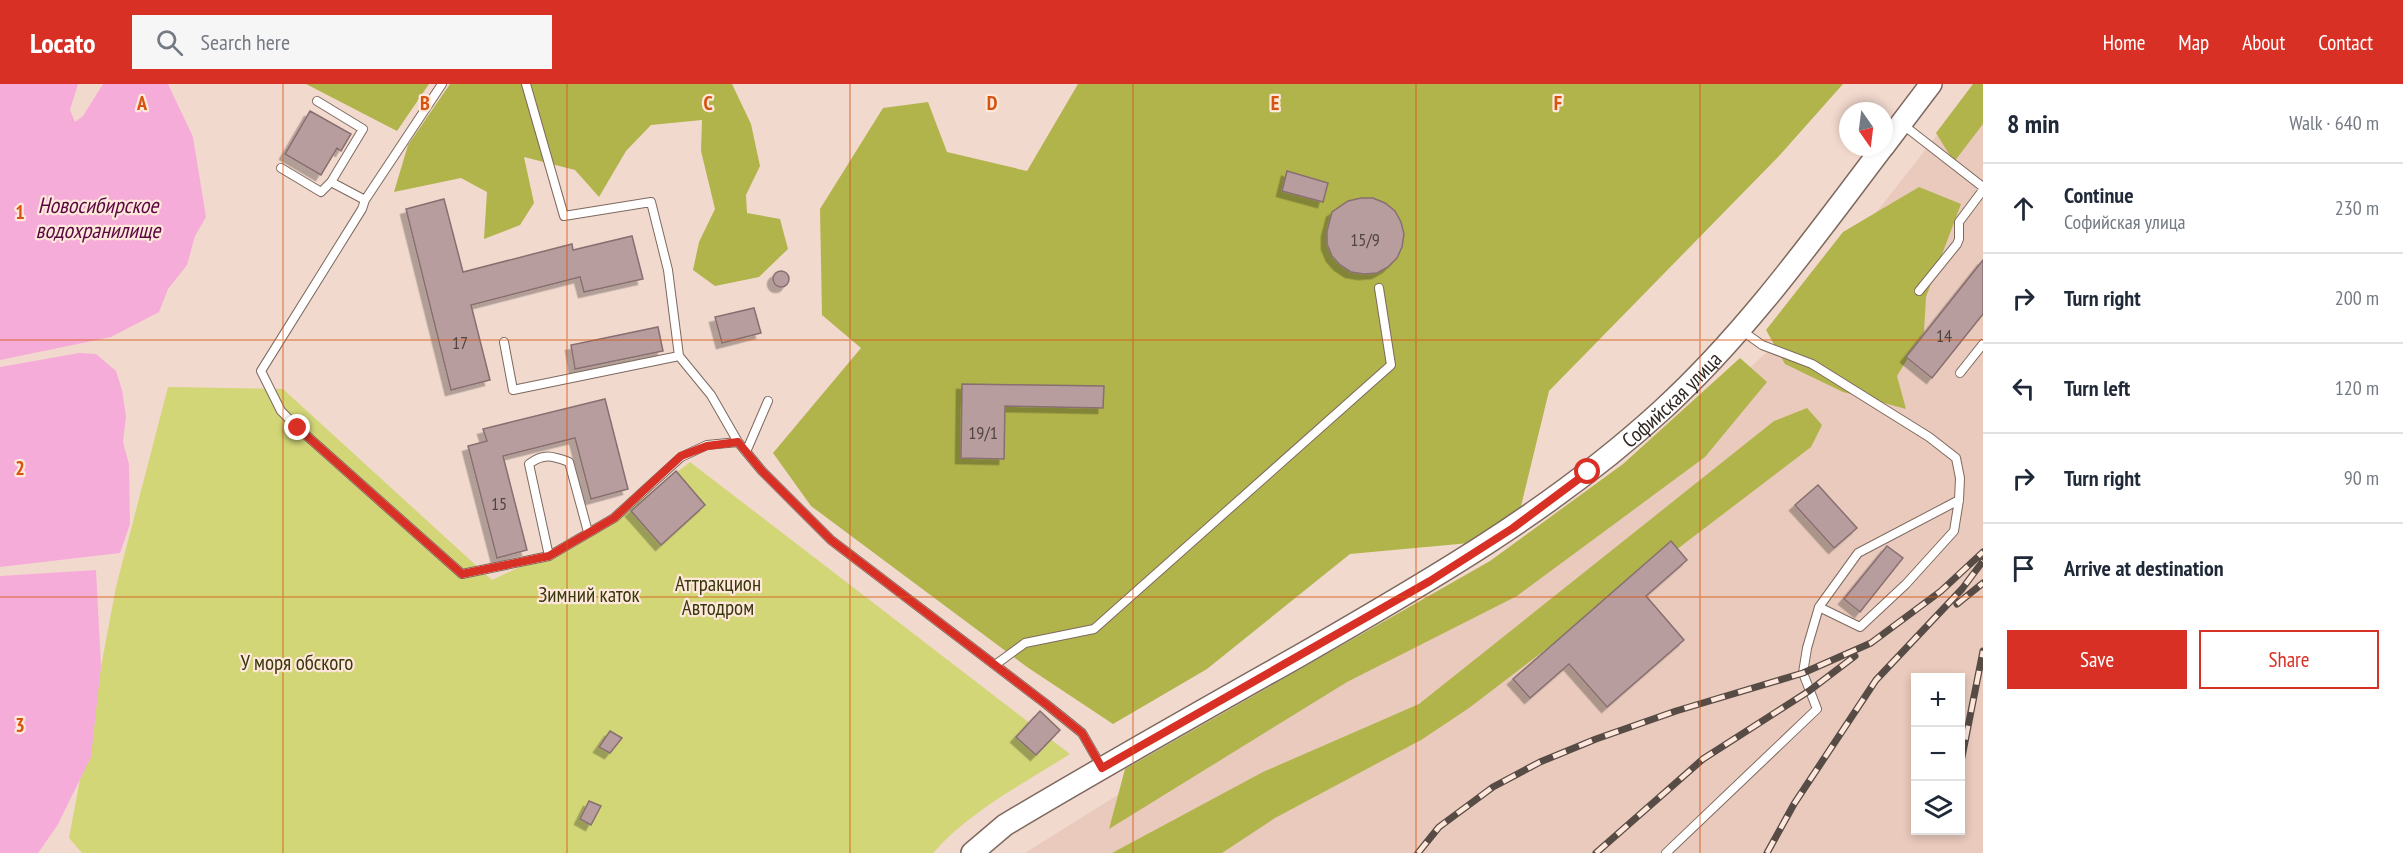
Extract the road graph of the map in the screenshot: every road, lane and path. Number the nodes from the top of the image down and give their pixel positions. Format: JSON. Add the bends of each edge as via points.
{"nodes":[{"id":1,"x":442,"y":84,"type":"edge"},
{"id":2,"x":526,"y":84,"type":"edge"},
{"id":3,"x":1931,"y":84,"type":"edge"},
{"id":4,"x":317,"y":101,"type":"dead end"},
{"id":5,"x":1901,"y":123,"type":"junction"},
{"id":6,"x":1893,"y":134,"type":"edge"},
{"id":7,"x":1876,"y":156,"type":"edge"},
{"id":8,"x":281,"y":168,"type":"dead end"},
{"id":9,"x":331,"y":182,"type":"junction"},
{"id":10,"x":1983,"y":189,"type":"edge"},
{"id":11,"x":365,"y":200,"type":"junction"},
{"id":12,"x":1378,"y":288,"type":"dead end"},
{"id":13,"x":1919,"y":291,"type":"dead end"},
{"id":14,"x":1740,"y":329,"type":"junction"},
{"id":15,"x":504,"y":342,"type":"dead end"},
{"id":16,"x":1983,"y":344,"type":"edge"},
{"id":17,"x":680,"y":356,"type":"junction"},
{"id":18,"x":1960,"y":373,"type":"dead end"},
{"id":19,"x":768,"y":401,"type":"dead end"},
{"id":20,"x":738,"y":442,"type":"junction"},
{"id":21,"x":746,"y":452,"type":"junction"},
{"id":22,"x":1959,"y":500,"type":"junction"},
{"id":23,"x":588,"y":532,"type":"junction"},
{"id":24,"x":549,"y":556,"type":"junction"},
{"id":25,"x":1819,"y":607,"type":"junction"},
{"id":26,"x":995,"y":665,"type":"junction"},
{"id":27,"x":1102,"y":768,"type":"junction"},
{"id":28,"x":972,"y":853,"type":"edge"},
{"id":29,"x":1666,"y":853,"type":"edge"}],
"edges":[{"from":1,"to":11,"type":"lane"},
{"from":2,"to":17,"type":"lane","via":[[564,216],[651,202],[668,270]]},
{"from":3,"to":5,"type":"main road","name":"Софийская улица"},
{"from":4,"to":9,"type":"lane","via":[[363,129]]},
{"from":5,"to":6,"type":"main road","name":"Софийская улица"},
{"from":5,"to":10,"type":"lane"},
{"from":7,"to":14,"type":"main road","name":"Софийская улица"},
{"from":8,"to":9,"type":"lane","via":[[321,192]]},
{"from":9,"to":11,"type":"lane"},
{"from":10,"to":13,"type":"lane","via":[[1959,222],[1957,244]]},
{"from":11,"to":24,"type":"lane","via":[[261,371],[281,411],[462,574]]},
{"from":12,"to":26,"type":"lane","via":[[1391,365],[1094,629],[1025,643]]},
{"from":14,"to":22,"type":"lane","via":[[1762,345],[1812,364],[1956,458]]},
{"from":14,"to":27,"type":"main road","name":"Софийская улица","via":[[1663,409],[1513,528],[1430,581]]},
{"from":15,"to":17,"type":"lane","via":[[513,390]]},
{"from":16,"to":18,"type":"lane"},
{"from":17,"to":20,"type":"lane","via":[[711,395]]},
{"from":19,"to":21,"type":"lane"},
{"from":20,"to":21,"type":"lane"},
{"from":20,"to":23,"type":"lane","via":[[707,446],[681,456],[614,518]]},
{"from":21,"to":26,"type":"lane","via":[[831,540]]},
{"from":22,"to":25,"type":"lane","via":[[1858,553]]},
{"from":22,"to":25,"type":"lane","via":[[1954,531],[1860,627]]},
{"from":23,"to":24,"type":"lane"},
{"from":23,"to":24,"type":"lane","via":[[569,462],[550,455],[539,457],[529,464]]},
{"from":25,"to":29,"type":"lane","via":[[1803,673],[1817,709]]},
{"from":26,"to":27,"type":"lane","via":[[1082,733]]},
{"from":27,"to":28,"type":"main road","name":"Софийская улица","via":[[1005,825]]}]}
